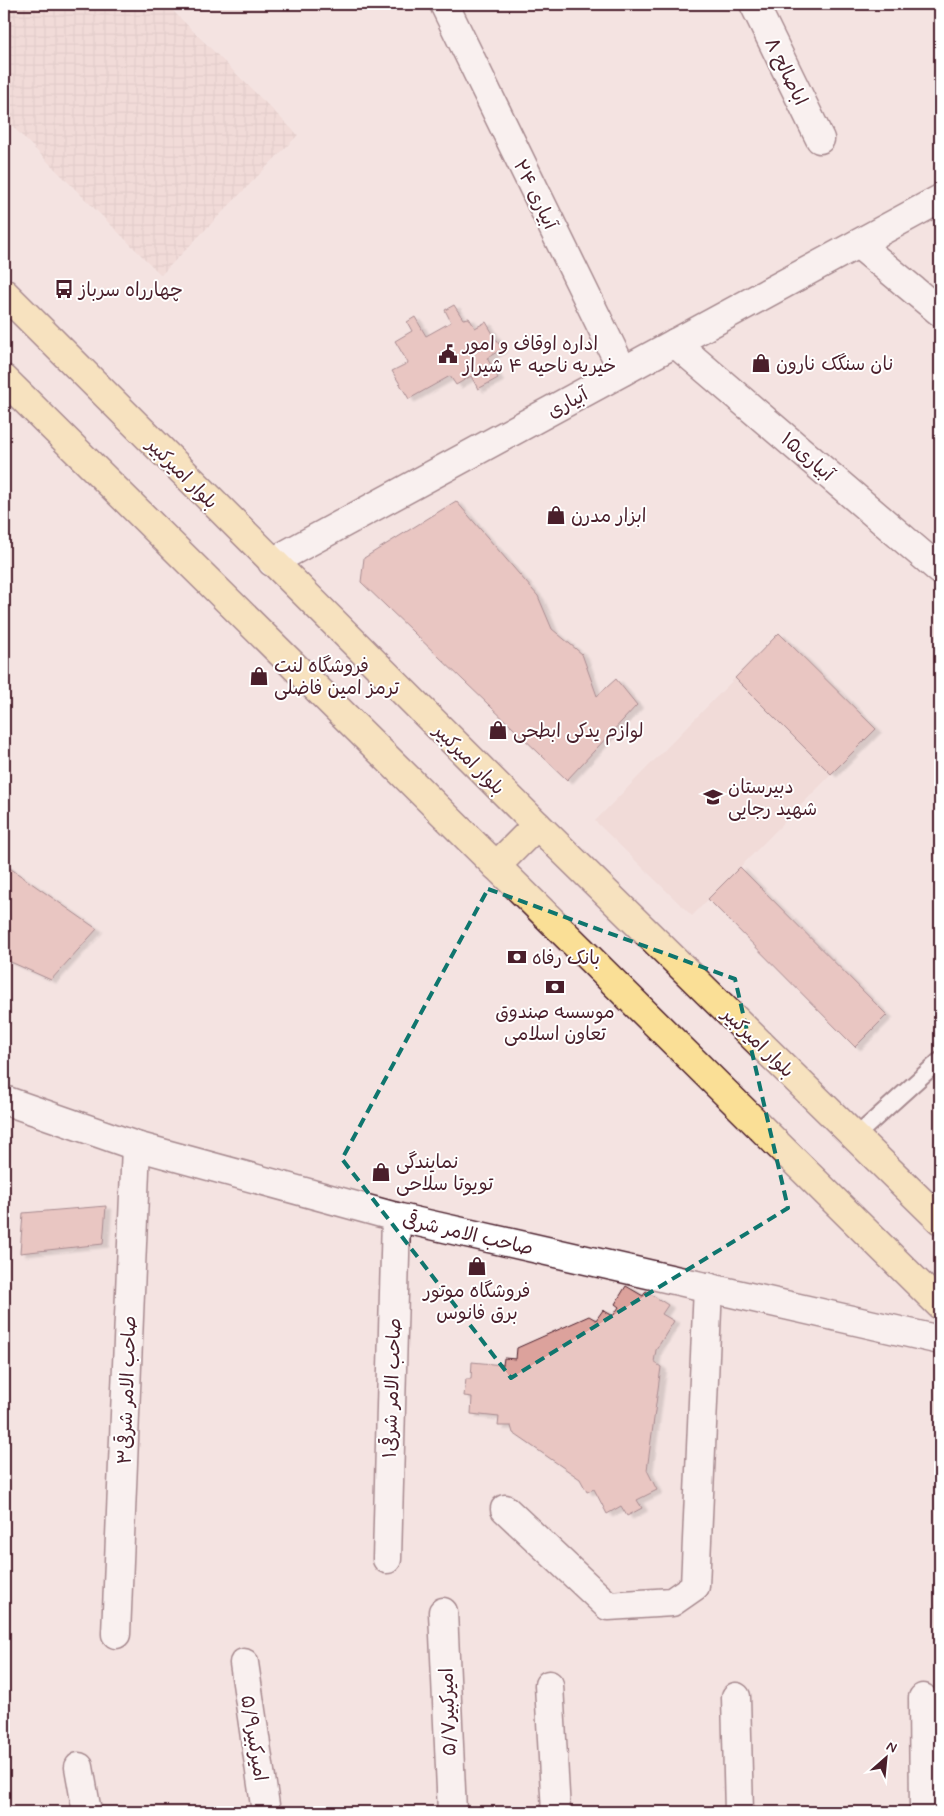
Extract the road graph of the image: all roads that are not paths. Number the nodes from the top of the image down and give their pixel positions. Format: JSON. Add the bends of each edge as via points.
{"nodes":[{"id":1,"x":754,"y":4,"type":"edge"},
{"id":2,"x":447,"y":10,"type":"edge"},
{"id":3,"x":820,"y":139,"type":"dead end"},
{"id":4,"x":940,"y":199,"type":"edge"},
{"id":5,"x":858,"y":244,"type":"junction"},
{"id":6,"x":4,"y":293,"type":"edge"},
{"id":7,"x":940,"y":312,"type":"edge"},
{"id":8,"x":676,"y":343,"type":"junction"},
{"id":9,"x":623,"y":371,"type":"junction"},
{"id":10,"x":4,"y":379,"type":"edge"},
{"id":11,"x":272,"y":562,"type":"junction"},
{"id":12,"x":940,"y":570,"type":"edge"},
{"id":13,"x":536,"y":825,"type":"junction"},
{"id":14,"x":496,"y":866,"type":"junction"},
{"id":15,"x":938,"y":1061,"type":"dead end"},
{"id":16,"x":4,"y":1100,"type":"edge"},
{"id":17,"x":855,"y":1137,"type":"junction"},
{"id":18,"x":136,"y":1146,"type":"junction"},
{"id":19,"x":396,"y":1217,"type":"junction"},
{"id":20,"x":940,"y":1220,"type":"edge"},
{"id":21,"x":708,"y":1287,"type":"junction"},
{"id":22,"x":940,"y":1305,"type":"edge"},
{"id":23,"x":940,"y":1340,"type":"edge"},
{"id":24,"x":505,"y":1509,"type":"dead end"},
{"id":25,"x":386,"y":1560,"type":"dead end"},
{"id":26,"x":443,"y":1612,"type":"dead end"},
{"id":27,"x":116,"y":1634,"type":"dead end"},
{"id":28,"x":244,"y":1663,"type":"dead end"},
{"id":29,"x":549,"y":1685,"type":"dead end"},
{"id":30,"x":736,"y":1697,"type":"dead end"},
{"id":31,"x":923,"y":1698,"type":"dead end"},
{"id":32,"x":79,"y":1767,"type":"dead end"},
{"id":33,"x":87,"y":1812,"type":"edge"},
{"id":34,"x":266,"y":1812,"type":"edge"},
{"id":35,"x":452,"y":1812,"type":"edge"},
{"id":36,"x":556,"y":1812,"type":"edge"},
{"id":37,"x":739,"y":1812,"type":"edge"},
{"id":38,"x":924,"y":1812,"type":"edge"}],
"edges":[{"from":1,"to":3,"type":"street","name":"اباصالح ۸"},
{"from":2,"to":9,"type":"street","name":"آبیاری ۲۴"},
{"from":4,"to":5,"type":"street","name":"آبیاری"},
{"from":5,"to":7,"type":"street"},
{"from":5,"to":8,"type":"street","name":"آبیاری"},
{"from":6,"to":11,"type":"main road","name":"بلوار امیرکبیر"},
{"from":8,"to":9,"type":"street","name":"آبیاری"},
{"from":8,"to":12,"type":"street","name":"آبیاری۱۵"},
{"from":9,"to":11,"type":"street","name":"آبیاری"},
{"from":10,"to":14,"type":"main road"},
{"from":11,"to":13,"type":"main road","name":"بلوار امیرکبیر"},
{"from":13,"to":14,"type":"main road"},
{"from":13,"to":17,"type":"main road","name":"بلوار امیرکبیر"},
{"from":14,"to":22,"type":"main road"},
{"from":15,"to":17,"type":"lane"},
{"from":16,"to":18,"type":"street","name":"صاحب الامر شرقی"},
{"from":17,"to":20,"type":"main road","name":"بلوار امیرکبیر"},
{"from":18,"to":19,"type":"street","name":"صاحب الامر شرقی"},
{"from":18,"to":27,"type":"street","name":"صاحب الامر شرقی۳"},
{"from":19,"to":21,"type":"street","name":"صاحب الامر شرقی"},
{"from":19,"to":25,"type":"street","name":"صاحب الامر شرقی۱"},
{"from":21,"to":23,"type":"street","name":"صاحب الامر شرقی"},
{"from":21,"to":24,"type":"street","via":[[694,1586],[672,1602],[608,1606]]},
{"from":26,"to":35,"type":"street","name":"امیرکبیر۵/۷"},
{"from":28,"to":34,"type":"street","name":"امیرکبیر۵/۹"},
{"from":29,"to":36,"type":"street"},
{"from":30,"to":37,"type":"street"},
{"from":31,"to":38,"type":"street"},
{"from":32,"to":33,"type":"street"}]}
